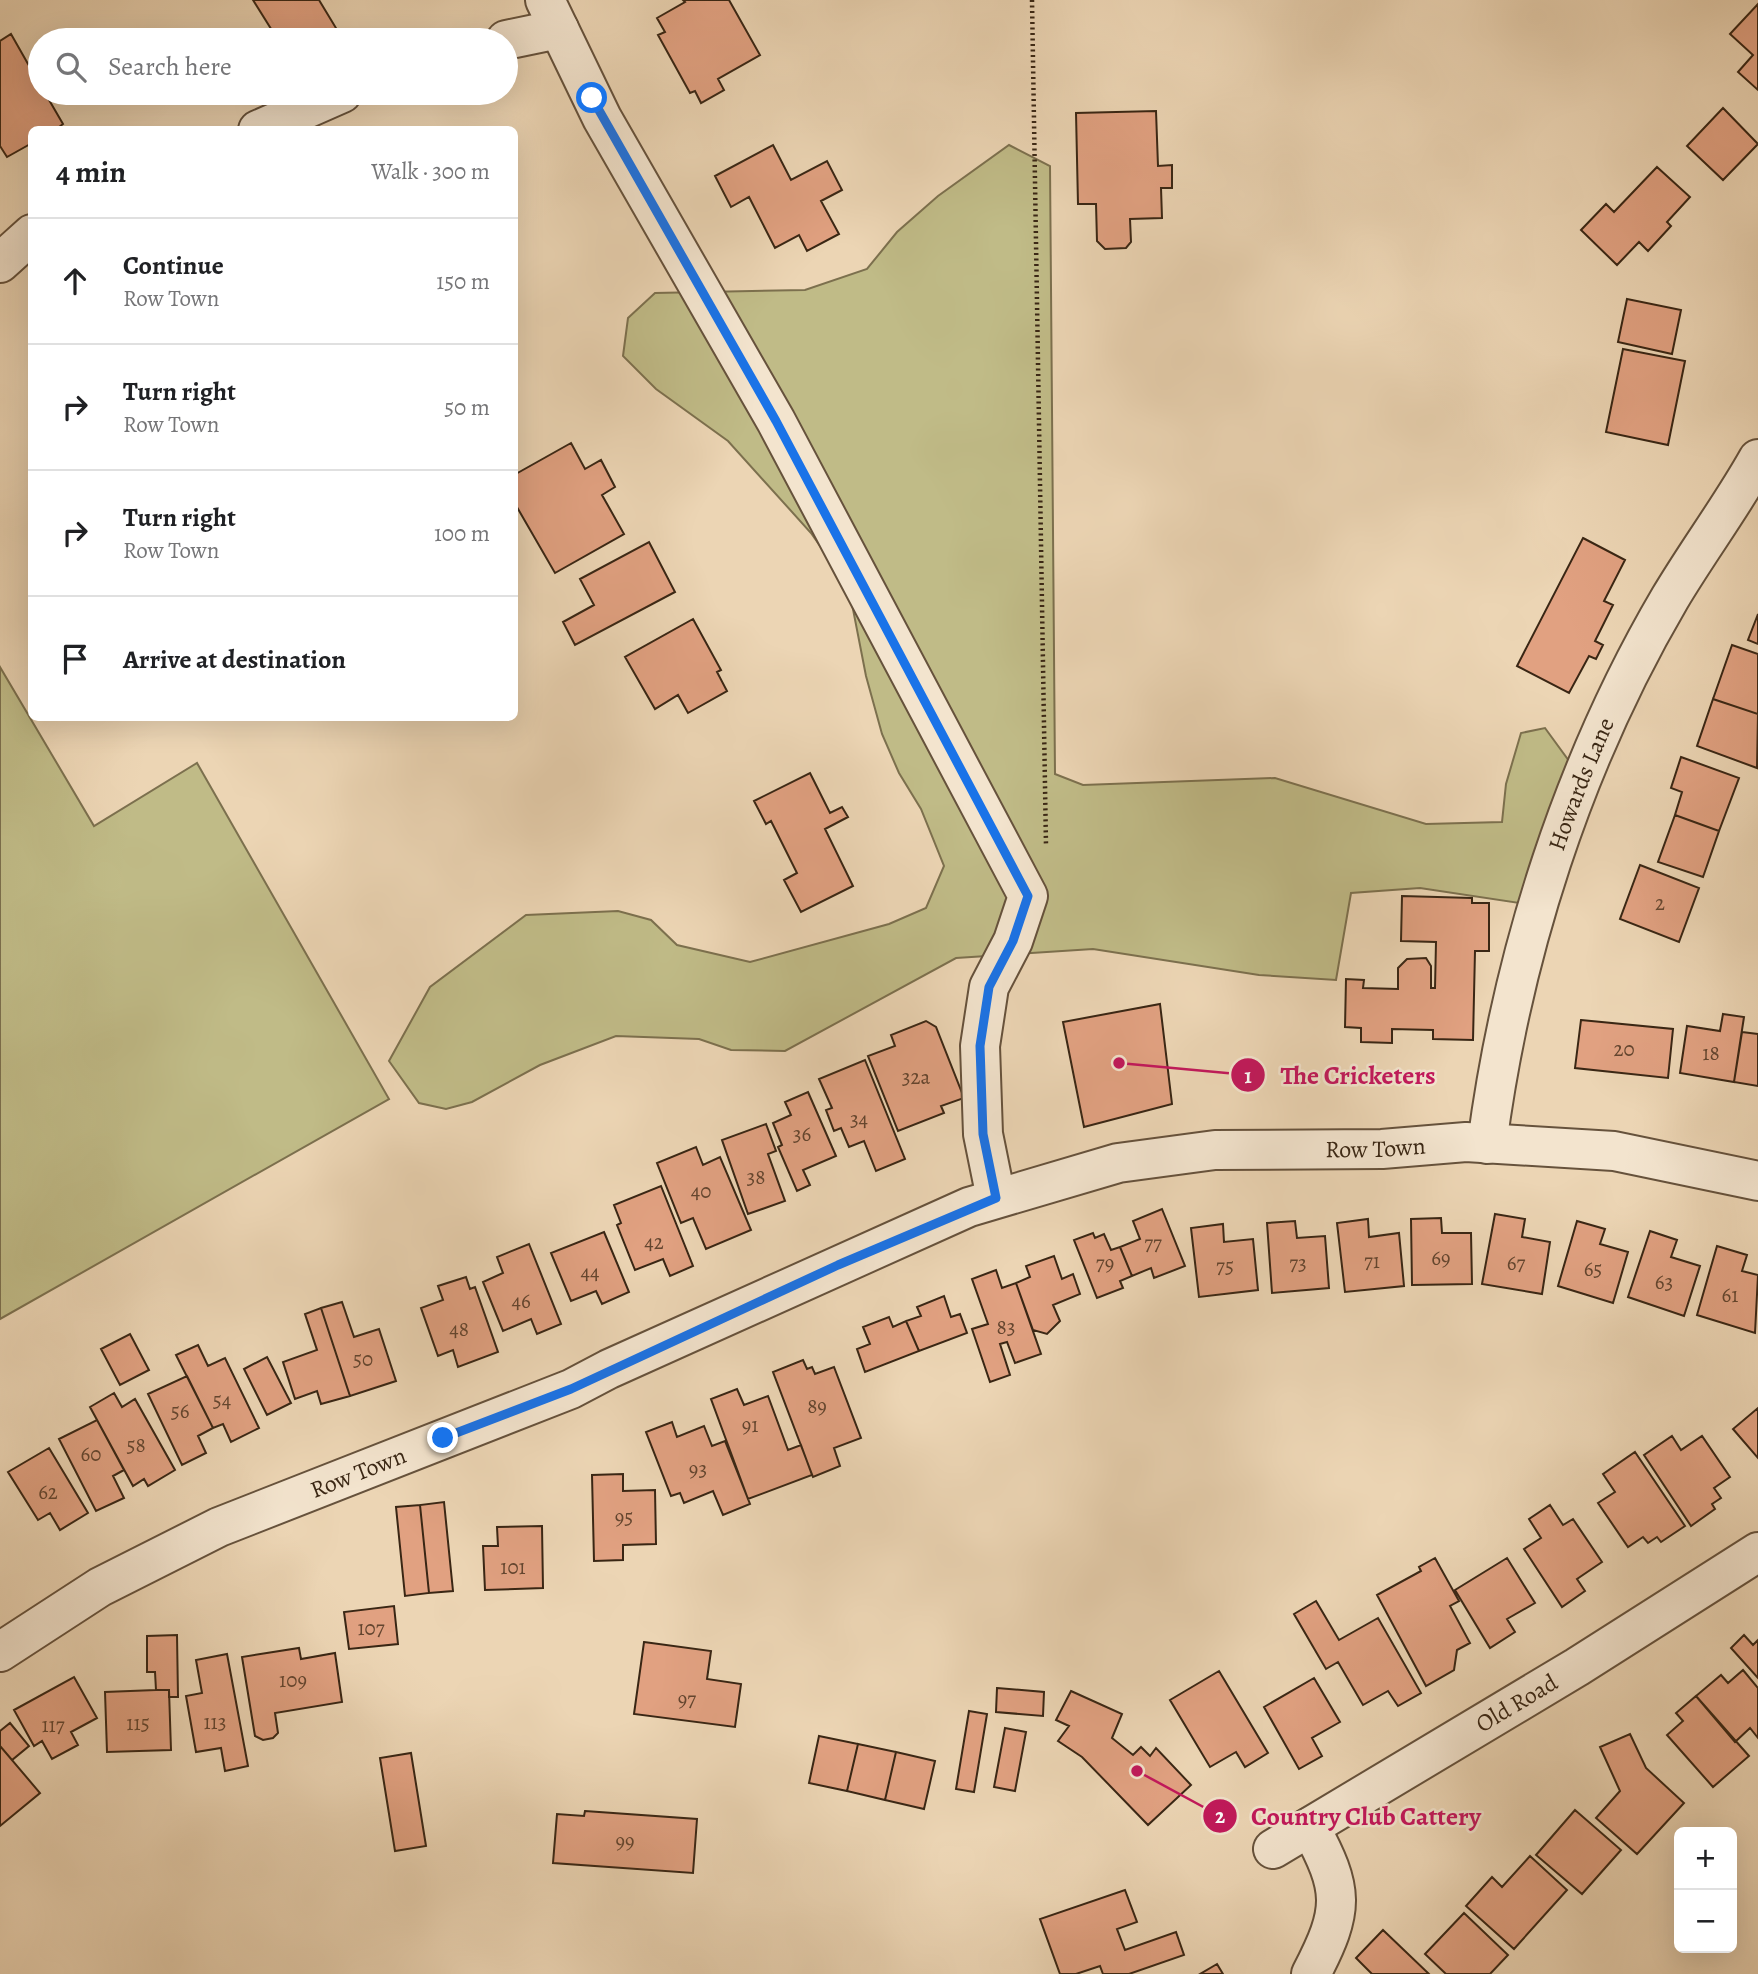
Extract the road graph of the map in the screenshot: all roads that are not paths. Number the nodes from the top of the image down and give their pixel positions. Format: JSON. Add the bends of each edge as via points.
{"nodes":[{"id":1,"x":552,"y":15,"type":"edge"},
{"id":2,"x":518,"y":33,"type":"edge"},
{"id":3,"x":315,"y":105,"type":"edge"},
{"id":4,"x":267,"y":126,"type":"edge"},
{"id":5,"x":28,"y":238,"type":"edge"},
{"id":6,"x":0,"y":263,"type":"edge"},
{"id":7,"x":1758,"y":459,"type":"edge"},
{"id":8,"x":1487,"y":1144,"type":"junction"},
{"id":9,"x":1758,"y":1181,"type":"edge"},
{"id":10,"x":996,"y":1198,"type":"junction"},
{"id":11,"x":1758,"y":1552,"type":"edge"},
{"id":12,"x":0,"y":1652,"type":"edge"},
{"id":13,"x":1310,"y":1827,"type":"junction"},
{"id":14,"x":1273,"y":1849,"type":"dead end"},
{"id":15,"x":1311,"y":1974,"type":"edge"}],
"edges":[{"from":1,"to":2,"type":"street"},
{"from":1,"to":10,"type":"street","via":[[602,118],[776,421],[1028,896],[1013,941],[989,987],[980,1046],[983,1134]]},
{"from":3,"to":4,"type":"street"},
{"from":5,"to":6,"type":"street"},
{"from":7,"to":8,"type":"street","name":"Howards Lane","via":[[1730,510],[1670,597],[1616,701],[1564,822],[1521,968]]},
{"from":8,"to":9,"type":"street","name":"Row Town","via":[[1614,1151]]},
{"from":8,"to":10,"type":"street","name":"Row Town","via":[[1215,1150],[1118,1163]]},
{"from":10,"to":12,"type":"street","name":"Row Town","via":[[838,1265],[571,1389],[219,1527],[100,1587]]},
{"from":11,"to":13,"type":"street","name":"Old Road"},
{"from":13,"to":14,"type":"street","name":"Old Road"},
{"from":13,"to":15,"type":"street","via":[[1331,1867],[1339,1899]]}]}
